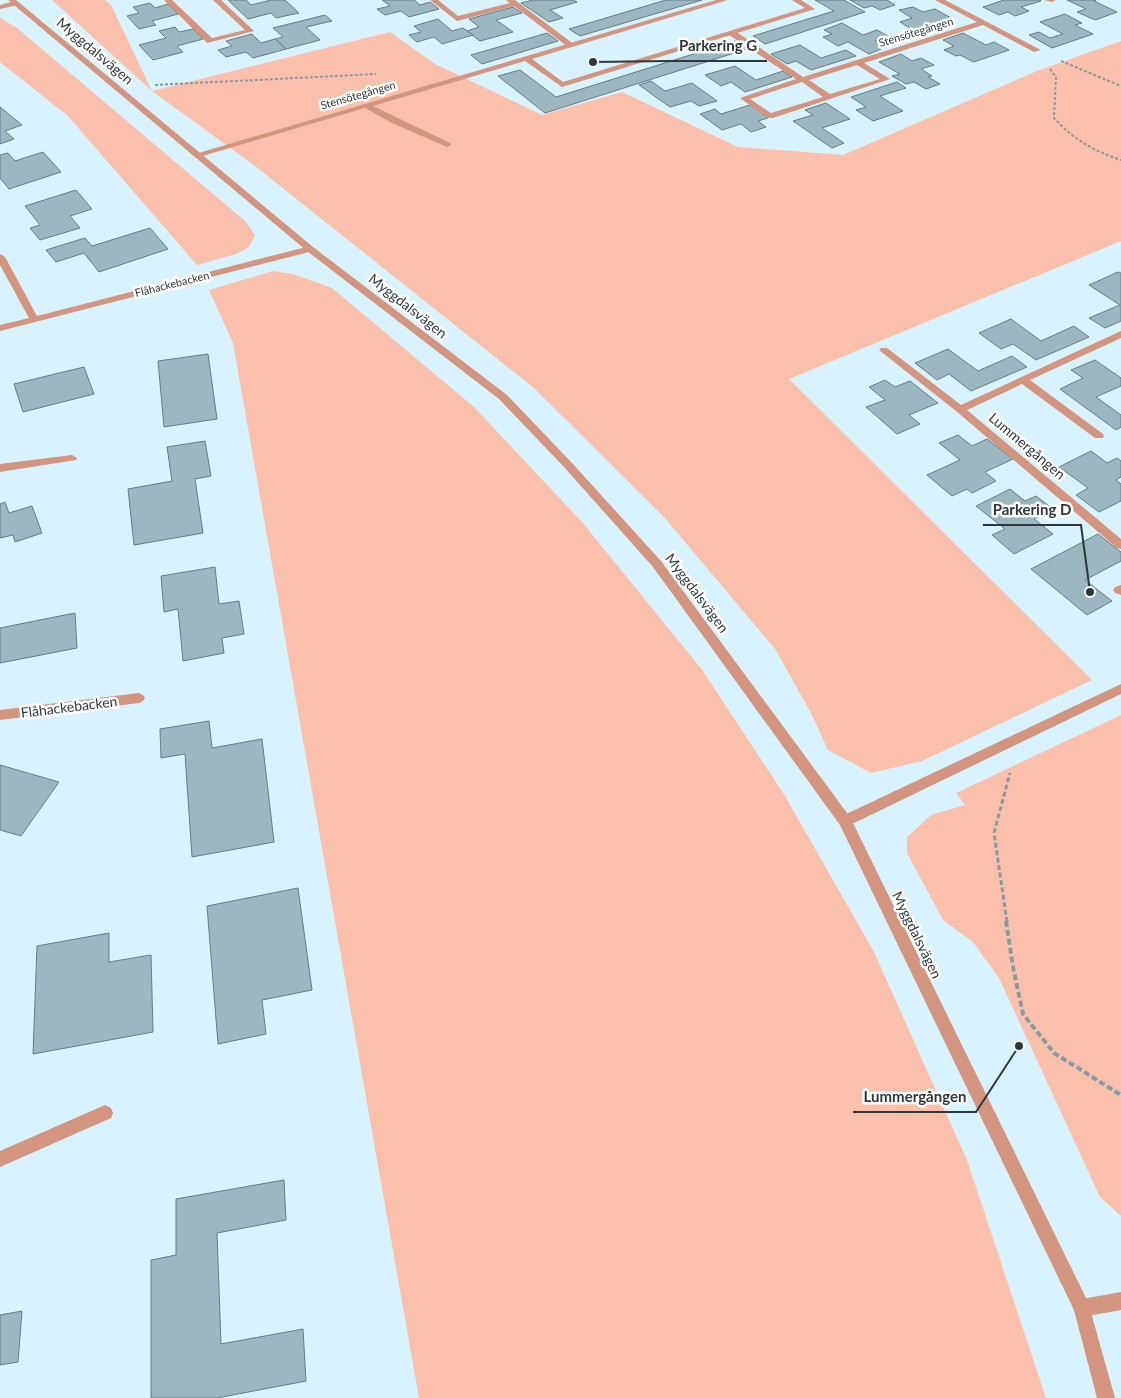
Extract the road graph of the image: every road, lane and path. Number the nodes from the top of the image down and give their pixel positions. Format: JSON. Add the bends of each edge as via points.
{"nodes":[{"id":1,"x":168,"y":0,"type":"edge"},
{"id":2,"x":217,"y":0,"type":"edge"},
{"id":3,"x":434,"y":0,"type":"edge"},
{"id":4,"x":724,"y":0,"type":"edge"},
{"id":5,"x":796,"y":0,"type":"edge"},
{"id":6,"x":940,"y":0,"type":"edge"},
{"id":7,"x":13,"y":2,"type":"edge"},
{"id":8,"x":513,"y":2,"type":"edge"},
{"id":9,"x":0,"y":7,"type":"edge"},
{"id":10,"x":982,"y":23,"type":"junction"},
{"id":11,"x":732,"y":33,"type":"junction"},
{"id":12,"x":571,"y":45,"type":"junction"},
{"id":13,"x":1037,"y":50,"type":"junction"},
{"id":14,"x":526,"y":58,"type":"junction"},
{"id":15,"x":857,"y":62,"type":"junction"},
{"id":16,"x":380,"y":74,"type":"dead end"},
{"id":17,"x":802,"y":80,"type":"junction"},
{"id":18,"x":1121,"y":86,"type":"edge"},
{"id":19,"x":114,"y":87,"type":"junction"},
{"id":20,"x":829,"y":97,"type":"junction"},
{"id":21,"x":366,"y":105,"type":"junction"},
{"id":22,"x":447,"y":144,"type":"dead end"},
{"id":23,"x":196,"y":155,"type":"junction"},
{"id":24,"x":1121,"y":160,"type":"edge"},
{"id":25,"x":310,"y":249,"type":"junction"},
{"id":26,"x":0,"y":257,"type":"edge"},
{"id":27,"x":34,"y":319,"type":"junction"},
{"id":28,"x":0,"y":328,"type":"edge"},
{"id":29,"x":1121,"y":334,"type":"edge"},
{"id":30,"x":884,"y":350,"type":"dead end"},
{"id":31,"x":1023,"y":380,"type":"junction"},
{"id":32,"x":960,"y":409,"type":"junction"},
{"id":33,"x":1099,"y":436,"type":"dead end"},
{"id":34,"x":72,"y":458,"type":"dead end"},
{"id":35,"x":0,"y":468,"type":"edge"},
{"id":36,"x":1121,"y":545,"type":"edge"},
{"id":37,"x":1121,"y":689,"type":"edge"},
{"id":38,"x":139,"y":698,"type":"dead end"},
{"id":39,"x":0,"y":715,"type":"edge"},
{"id":40,"x":1020,"y":737,"type":"junction"},
{"id":41,"x":845,"y":821,"type":"junction"},
{"id":42,"x":1121,"y":1095,"type":"edge"},
{"id":43,"x":106,"y":1113,"type":"dead end"},
{"id":44,"x":0,"y":1159,"type":"edge"},
{"id":45,"x":1121,"y":1301,"type":"edge"},
{"id":46,"x":1082,"y":1308,"type":"junction"},
{"id":47,"x":1106,"y":1398,"type":"edge"}],
"edges":[{"from":1,"to":2,"type":"street","via":[[210,41],[250,31]]},
{"from":3,"to":8,"type":"street","via":[[457,19]]},
{"from":4,"to":12,"type":"street","name":"Stensötegången"},
{"from":5,"to":11,"type":"street","via":[[812,9]]},
{"from":6,"to":10,"type":"street","name":"Stensötegången"},
{"from":7,"to":9,"type":"street"},
{"from":7,"to":19,"type":"street","name":"Myggdalsvägen"},
{"from":8,"to":12,"type":"street"},
{"from":10,"to":13,"type":"street","name":"Stensötegången"},
{"from":10,"to":15,"type":"street","name":"Stensötegången"},
{"from":11,"to":14,"type":"street","via":[[562,85]]},
{"from":11,"to":17,"type":"street"},
{"from":12,"to":14,"type":"street","name":"Stensötegången"},
{"from":13,"to":18,"type":"path"},
{"from":13,"to":24,"type":"path","via":[[1056,77],[1054,118],[1086,148]]},
{"from":14,"to":21,"type":"street","name":"Stensötegången"},
{"from":15,"to":17,"type":"street","name":"Stensötegången"},
{"from":15,"to":20,"type":"street","name":"Stensötegången","via":[[886,79]]},
{"from":16,"to":19,"type":"path"},
{"from":17,"to":20,"type":"street"},
{"from":17,"to":20,"type":"street","name":"Stensötegången","via":[[744,98],[770,116]]},
{"from":19,"to":23,"type":"street","name":"Myggdalsvägen"},
{"from":21,"to":22,"type":"street"},
{"from":21,"to":23,"type":"street","name":"Stensötegången"},
{"from":23,"to":25,"type":"street","name":"Myggdalsvägen"},
{"from":25,"to":27,"type":"street","name":"Flåhackebacken"},
{"from":25,"to":41,"type":"street","name":"Myggdalsvägen","via":[[503,397],[568,465],[657,564]]},
{"from":26,"to":27,"type":"street"},
{"from":27,"to":28,"type":"street","name":"Flåhackebacken"},
{"from":29,"to":31,"type":"street","name":"Lummergången"},
{"from":30,"to":32,"type":"street","name":"Lummergången"},
{"from":31,"to":32,"type":"street","name":"Lummergången"},
{"from":31,"to":33,"type":"street"},
{"from":32,"to":36,"type":"street","name":"Lummergången"},
{"from":34,"to":35,"type":"street"},
{"from":37,"to":40,"type":"street"},
{"from":38,"to":39,"type":"street","name":"Flåhackebacken"},
{"from":40,"to":41,"type":"street"},
{"from":40,"to":42,"type":"path","via":[[994,833],[1023,1014],[1054,1053]]},
{"from":41,"to":46,"type":"street","name":"Myggdalsvägen"},
{"from":43,"to":44,"type":"street"},
{"from":45,"to":46,"type":"street"},
{"from":46,"to":47,"type":"street","name":"Myggdalsvägen"}]}
